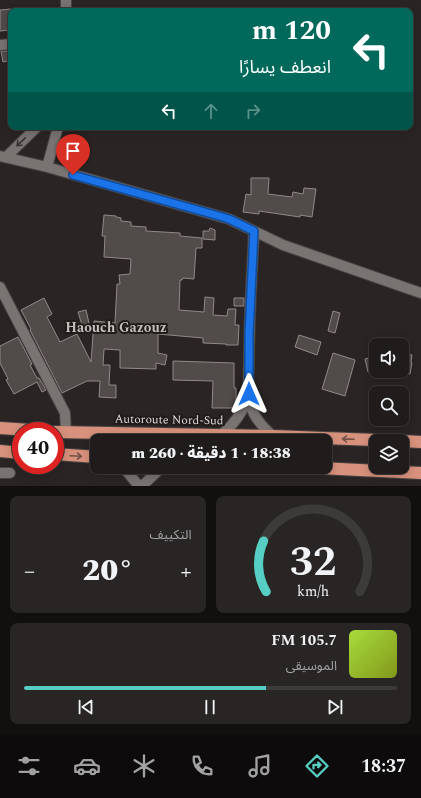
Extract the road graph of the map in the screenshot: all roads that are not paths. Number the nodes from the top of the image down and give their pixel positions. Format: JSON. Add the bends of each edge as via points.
{"nodes":[{"id":1,"x":33,"y":130,"type":"edge"},
{"id":2,"x":57,"y":130,"type":"edge"},
{"id":3,"x":3,"y":156,"type":"edge"},
{"id":4,"x":47,"y":167,"type":"junction"},
{"id":5,"x":254,"y":231,"type":"junction"},
{"id":6,"x":0,"y":287,"type":"edge"},
{"id":7,"x":421,"y":293,"type":"edge"},
{"id":8,"x":249,"y":394,"type":"junction"},
{"id":9,"x":63,"y":422,"type":"edge"},
{"id":10,"x":0,"y":428,"type":"edge"},
{"id":11,"x":12,"y":429,"type":"edge"},
{"id":12,"x":64,"y":432,"type":"edge"},
{"id":13,"x":167,"y":434,"type":"edge"},
{"id":14,"x":222,"y":434,"type":"edge"},
{"id":15,"x":270,"y":434,"type":"edge"},
{"id":16,"x":332,"y":438,"type":"edge"},
{"id":17,"x":369,"y":440,"type":"edge"},
{"id":18,"x":409,"y":441,"type":"edge"},
{"id":19,"x":421,"y":442,"type":"edge"},
{"id":20,"x":0,"y":451,"type":"edge"},
{"id":21,"x":12,"y":452,"type":"edge"},
{"id":22,"x":64,"y":455,"type":"edge"},
{"id":23,"x":90,"y":456,"type":"edge"},
{"id":24,"x":332,"y":469,"type":"edge"},
{"id":25,"x":421,"y":473,"type":"edge"},
{"id":26,"x":128,"y":474,"type":"edge"},
{"id":27,"x":155,"y":474,"type":"edge"},
{"id":28,"x":139,"y":486,"type":"edge"},
{"id":29,"x":142,"y":486,"type":"edge"}],
"edges":[{"from":1,"to":3,"type":"street","one_way":true},
{"from":2,"to":4,"type":"street"},
{"from":3,"to":4,"type":"street"},
{"from":4,"to":5,"type":"street","via":[[229,219]]},
{"from":5,"to":7,"type":"street","via":[[283,245]]},
{"from":5,"to":8,"type":"street"},
{"from":6,"to":9,"type":"street","via":[[65,413]]},
{"from":8,"to":14,"type":"street","via":[[236,421]]},
{"from":8,"to":15,"type":"street","via":[[256,418]]},
{"from":10,"to":11,"type":"highway"},
{"from":12,"to":13,"type":"highway","name":"Autoroute Nord-Sud"},
{"from":17,"to":16,"type":"highway","name":"Autoroute Nord-Sud","one_way":true},
{"from":18,"to":19,"type":"highway","name":"Autoroute Nord-Sud"},
{"from":20,"to":21,"type":"highway"},
{"from":22,"to":23,"type":"highway","one_way":true},
{"from":24,"to":25,"type":"highway"},
{"from":26,"to":28,"type":"street"},
{"from":27,"to":29,"type":"street"}]}
